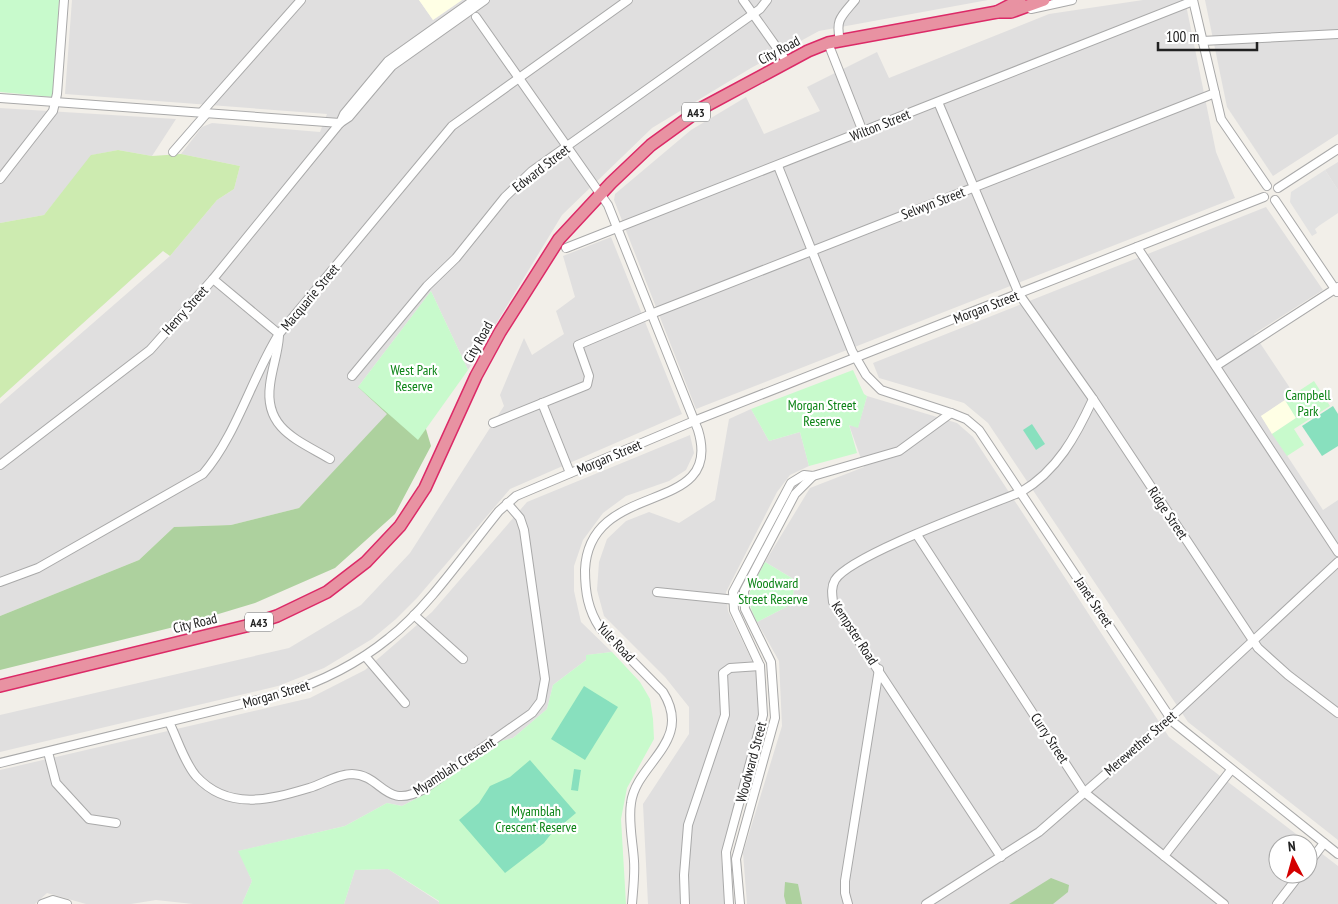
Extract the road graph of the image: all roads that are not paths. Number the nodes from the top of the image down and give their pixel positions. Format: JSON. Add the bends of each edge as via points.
{"nodes":[{"id":1,"x":64,"y":0,"type":"edge"},
{"id":2,"x":301,"y":0,"type":"edge"},
{"id":3,"x":474,"y":0,"type":"edge"},
{"id":4,"x":485,"y":0,"type":"edge"},
{"id":5,"x":628,"y":0,"type":"edge"},
{"id":6,"x":743,"y":0,"type":"edge"},
{"id":7,"x":767,"y":0,"type":"edge"},
{"id":8,"x":855,"y":0,"type":"edge"},
{"id":9,"x":1020,"y":0,"type":"edge"},
{"id":10,"x":1044,"y":0,"type":"edge"},
{"id":11,"x":1193,"y":0,"type":"edge"},
{"id":12,"x":1070,"y":1,"type":"edge"},
{"id":13,"x":997,"y":12,"type":"junction"},
{"id":14,"x":1012,"y":12,"type":"junction"},
{"id":15,"x":752,"y":14,"type":"junction"},
{"id":16,"x":476,"y":17,"type":"dead end"},
{"id":17,"x":1338,"y":34,"type":"edge"},
{"id":18,"x":840,"y":40,"type":"junction"},
{"id":19,"x":1202,"y":41,"type":"junction"},
{"id":20,"x":828,"y":43,"type":"junction"},
{"id":21,"x":787,"y":62,"type":"junction"},
{"id":22,"x":518,"y":78,"type":"junction"},
{"id":23,"x":1215,"y":92,"type":"junction"},
{"id":24,"x":0,"y":98,"type":"edge"},
{"id":25,"x":56,"y":102,"type":"junction"},
{"id":26,"x":938,"y":102,"type":"junction"},
{"id":27,"x":204,"y":113,"type":"junction"},
{"id":28,"x":340,"y":123,"type":"junction"},
{"id":29,"x":863,"y":132,"type":"junction"},
{"id":30,"x":567,"y":147,"type":"junction"},
{"id":31,"x":1338,"y":149,"type":"edge"},
{"id":32,"x":173,"y":152,"type":"dead end"},
{"id":33,"x":778,"y":166,"type":"junction"},
{"id":34,"x":0,"y":180,"type":"edge"},
{"id":35,"x":1267,"y":186,"type":"junction"},
{"id":36,"x":974,"y":187,"type":"junction"},
{"id":37,"x":1278,"y":188,"type":"junction"},
{"id":38,"x":601,"y":194,"type":"junction"},
{"id":39,"x":1264,"y":197,"type":"junction"},
{"id":40,"x":1275,"y":200,"type":"junction"},
{"id":41,"x":618,"y":228,"type":"junction"},
{"id":42,"x":1137,"y":247,"type":"junction"},
{"id":43,"x":566,"y":248,"type":"dead end"},
{"id":44,"x":812,"y":250,"type":"junction"},
{"id":45,"x":213,"y":279,"type":"junction"},
{"id":46,"x":1337,"y":290,"type":"edge"},
{"id":47,"x":1019,"y":294,"type":"junction"},
{"id":48,"x":651,"y":314,"type":"junction"},
{"id":49,"x":279,"y":334,"type":"junction"},
{"id":50,"x":856,"y":358,"type":"junction"},
{"id":51,"x":1216,"y":366,"type":"junction"},
{"id":52,"x":352,"y":376,"type":"dead end"},
{"id":53,"x":1093,"y":399,"type":"junction"},
{"id":54,"x":542,"y":403,"type":"junction"},
{"id":55,"x":951,"y":413,"type":"junction"},
{"id":56,"x":694,"y":421,"type":"junction"},
{"id":57,"x":493,"y":422,"type":"dead end"},
{"id":58,"x":330,"y":459,"type":"dead end"},
{"id":59,"x":0,"y":465,"type":"edge"},
{"id":60,"x":570,"y":473,"type":"junction"},
{"id":61,"x":813,"y":476,"type":"junction"},
{"id":62,"x":1021,"y":492,"type":"junction"},
{"id":63,"x":507,"y":503,"type":"junction"},
{"id":64,"x":917,"y":535,"type":"junction"},
{"id":65,"x":1338,"y":552,"type":"edge"},
{"id":66,"x":1338,"y":562,"type":"edge"},
{"id":67,"x":0,"y":582,"type":"edge"},
{"id":68,"x":657,"y":592,"type":"dead end"},
{"id":69,"x":732,"y":600,"type":"junction"},
{"id":70,"x":743,"y":600,"type":"junction"},
{"id":71,"x":414,"y":615,"type":"junction"},
{"id":72,"x":1252,"y":640,"type":"junction"},
{"id":73,"x":365,"y":656,"type":"junction"},
{"id":74,"x":463,"y":659,"type":"dead end"},
{"id":75,"x":760,"y":666,"type":"junction"},
{"id":76,"x":879,"y":669,"type":"junction"},
{"id":77,"x":0,"y":686,"type":"edge"},
{"id":78,"x":406,"y":703,"type":"dead end"},
{"id":79,"x":1338,"y":713,"type":"edge"},
{"id":80,"x":1170,"y":718,"type":"junction"},
{"id":81,"x":169,"y":722,"type":"junction"},
{"id":82,"x":48,"y":752,"type":"junction"},
{"id":83,"x":0,"y":763,"type":"edge"},
{"id":84,"x":1231,"y":770,"type":"junction"},
{"id":85,"x":1084,"y":792,"type":"junction"},
{"id":86,"x":116,"y":823,"type":"dead end"},
{"id":87,"x":1324,"y":843,"type":"junction"},
{"id":88,"x":1318,"y":851,"type":"edge"},
{"id":89,"x":1338,"y":854,"type":"edge"},
{"id":90,"x":1164,"y":856,"type":"junction"},
{"id":91,"x":1001,"y":857,"type":"junction"},
{"id":92,"x":1292,"y":884,"type":"edge"},
{"id":93,"x":42,"y":904,"type":"edge"},
{"id":94,"x":67,"y":904,"type":"edge"},
{"id":95,"x":632,"y":904,"type":"edge"},
{"id":96,"x":685,"y":904,"type":"edge"},
{"id":97,"x":729,"y":904,"type":"edge"},
{"id":98,"x":740,"y":904,"type":"edge"},
{"id":99,"x":848,"y":904,"type":"edge"},
{"id":100,"x":926,"y":904,"type":"edge"},
{"id":101,"x":1224,"y":904,"type":"edge"},
{"id":102,"x":1277,"y":904,"type":"edge"}],
"edges":[{"from":1,"to":25,"type":"street"},
{"from":2,"to":27,"type":"street"},
{"from":3,"to":28,"type":"street","name":"Henry Street","via":[[388,61]]},
{"from":4,"to":28,"type":"street","name":"Henry Street","via":[[392,66],[349,117]]},
{"from":5,"to":22,"type":"street","name":"Macquarie Street"},
{"from":6,"to":15,"type":"street"},
{"from":7,"to":15,"type":"street","name":"Edward Street"},
{"from":8,"to":18,"type":"street","via":[[839,20]]},
{"from":9,"to":13,"type":"highway","name":"City Road","number":"A43"},
{"from":10,"to":14,"type":"highway","name":"City Road","number":"A43"},
{"from":11,"to":19,"type":"street"},
{"from":11,"to":26,"type":"street","name":"Wilton Street"},
{"from":12,"to":14,"type":"street"},
{"from":13,"to":14,"type":"highway","name":"City Road","number":"A43"},
{"from":13,"to":18,"type":"highway","name":"City Road","number":"A43"},
{"from":15,"to":21,"type":"street"},
{"from":15,"to":30,"type":"street","name":"Edward Street"},
{"from":16,"to":22,"type":"street","name":"Yule Road"},
{"from":17,"to":19,"type":"street"},
{"from":18,"to":20,"type":"highway","name":"City Road","number":"A43"},
{"from":19,"to":23,"type":"street"},
{"from":20,"to":21,"type":"highway","name":"City Road","number":"A43"},
{"from":20,"to":29,"type":"street"},
{"from":21,"to":38,"type":"highway","name":"City Road","number":"A43","via":[[673,127]]},
{"from":22,"to":30,"type":"street","name":"Yule Road"},
{"from":22,"to":49,"type":"street","name":"Macquarie Street","via":[[452,126]]},
{"from":23,"to":35,"type":"street","via":[[1221,119]]},
{"from":23,"to":36,"type":"street","name":"Selwyn Street"},
{"from":24,"to":25,"type":"street"},
{"from":25,"to":27,"type":"street"},
{"from":25,"to":34,"type":"street","via":[[46,122]]},
{"from":26,"to":29,"type":"street","name":"Wilton Street"},
{"from":26,"to":36,"type":"street","name":"Ridge Street"},
{"from":27,"to":28,"type":"street"},
{"from":27,"to":32,"type":"street"},
{"from":28,"to":45,"type":"street","name":"Henry Street"},
{"from":29,"to":33,"type":"street","name":"Wilton Street"},
{"from":30,"to":38,"type":"street","name":"Yule Road"},
{"from":30,"to":52,"type":"street","name":"Edward Street","via":[[532,171],[505,197]]},
{"from":31,"to":37,"type":"street"},
{"from":33,"to":41,"type":"street","name":"Wilton Street"},
{"from":33,"to":44,"type":"street","name":"Janet Street"},
{"from":35,"to":37,"type":"street"},
{"from":35,"to":39,"type":"street","via":[[1263,191]]},
{"from":36,"to":44,"type":"street","name":"Selwyn Street"},
{"from":36,"to":47,"type":"street","name":"Ridge Street"},
{"from":37,"to":40,"type":"street","via":[[1280,195]]},
{"from":38,"to":41,"type":"street","name":"Yule Road"},
{"from":38,"to":77,"type":"highway","name":"City Road","number":"A43","via":[[559,239],[500,332],[414,506],[384,544],[354,572],[327,592],[277,616],[246,626]]},
{"from":39,"to":40,"type":"street"},
{"from":39,"to":42,"type":"street","name":"Morgan Street"},
{"from":40,"to":46,"type":"street"},
{"from":41,"to":43,"type":"street","name":"Wilton Street"},
{"from":41,"to":48,"type":"street","name":"Yule Road"},
{"from":42,"to":47,"type":"street","name":"Morgan Street"},
{"from":42,"to":51,"type":"street"},
{"from":44,"to":48,"type":"street","name":"Selwyn Street"},
{"from":44,"to":50,"type":"street","name":"Janet Street"},
{"from":45,"to":49,"type":"street"},
{"from":45,"to":59,"type":"street","name":"Henry Street","via":[[150,350]]},
{"from":46,"to":51,"type":"street"},
{"from":47,"to":50,"type":"street","name":"Morgan Street"},
{"from":47,"to":53,"type":"street","name":"Ridge Street"},
{"from":48,"to":54,"type":"street","name":"Selwyn Street","via":[[578,345],[589,381]]},
{"from":48,"to":56,"type":"street","name":"Yule Road"},
{"from":49,"to":58,"type":"street","via":[[269,396],[274,420],[282,430]]},
{"from":49,"to":67,"type":"street","name":"Macquarie Street","via":[[266,354],[220,450],[203,474],[38,568]]},
{"from":50,"to":55,"type":"street","name":"Janet Street","via":[[866,375],[881,390]]},
{"from":50,"to":56,"type":"street","name":"Morgan Street"},
{"from":51,"to":65,"type":"street"},
{"from":53,"to":62,"type":"street","name":"Kempster Road","via":[[1062,457]]},
{"from":53,"to":72,"type":"street","name":"Ridge Street"},
{"from":54,"to":57,"type":"street"},
{"from":54,"to":60,"type":"street"},
{"from":55,"to":61,"type":"street","via":[[900,451]]},
{"from":55,"to":62,"type":"street","name":"Janet Street","via":[[966,419],[979,430]]},
{"from":56,"to":60,"type":"street","name":"Morgan Street"},
{"from":56,"to":95,"type":"street","name":"Yule Road","via":[[702,453],[694,475],[668,493],[628,508],[607,521],[591,543],[586,566],[586,596],[592,616],[663,692],[671,715],[671,731],[662,753],[638,785],[631,803]]},
{"from":60,"to":63,"type":"street","name":"Morgan Street"},
{"from":61,"to":69,"type":"street","via":[[804,475],[791,483],[733,592]]},
{"from":61,"to":70,"type":"street","via":[[795,494],[744,591]]},
{"from":62,"to":64,"type":"street","name":"Kempster Road"},
{"from":62,"to":80,"type":"street","name":"Janet Street"},
{"from":63,"to":71,"type":"street","name":"Morgan Street"},
{"from":63,"to":81,"type":"street","name":"Myamblah Crescent","via":[[520,518],[524,530],[545,679],[544,693],[532,713],[424,789],[412,795],[393,795],[364,777],[344,774],[309,788],[265,799],[244,801],[228,798],[214,792],[195,775]]},
{"from":64,"to":76,"type":"street","name":"Kempster Road","via":[[868,555],[836,578],[831,590],[833,602]]},
{"from":64,"to":85,"type":"street","name":"Curry Street"},
{"from":66,"to":72,"type":"street","name":"Merewether Street"},
{"from":68,"to":69,"type":"street"},
{"from":69,"to":70,"type":"street"},
{"from":69,"to":75,"type":"street","name":"Woodward Street"},
{"from":70,"to":98,"type":"street","name":"Woodward Street","via":[[771,662],[775,718],[736,859]]},
{"from":71,"to":73,"type":"street","name":"Morgan Street"},
{"from":71,"to":74,"type":"street"},
{"from":72,"to":79,"type":"street","name":"Ridge Street","via":[[1265,657]]},
{"from":72,"to":80,"type":"street","name":"Merewether Street"},
{"from":73,"to":78,"type":"street"},
{"from":73,"to":81,"type":"street","name":"Morgan Street","via":[[315,683]]},
{"from":75,"to":96,"type":"street","via":[[730,668],[723,673],[725,715],[688,825]]},
{"from":75,"to":97,"type":"street","name":"Woodward Street","via":[[762,725],[725,858]]},
{"from":76,"to":91,"type":"street","name":"Kempster Road"},
{"from":76,"to":99,"type":"street","via":[[845,881]]},
{"from":80,"to":84,"type":"street","name":"Janet Street","via":[[1180,730]]},
{"from":80,"to":85,"type":"street","name":"Merewether Street"},
{"from":81,"to":82,"type":"street","name":"Morgan Street"},
{"from":82,"to":83,"type":"street","name":"Morgan Street"},
{"from":82,"to":86,"type":"street","via":[[56,782],[89,819]]},
{"from":84,"to":87,"type":"street","name":"Janet Street"},
{"from":84,"to":90,"type":"street"},
{"from":85,"to":90,"type":"street","name":"Curry Street"},
{"from":85,"to":91,"type":"street","name":"Merewether Street","via":[[1039,832]]},
{"from":87,"to":88,"type":"street"},
{"from":87,"to":89,"type":"street","name":"Janet Street"},
{"from":90,"to":101,"type":"street","name":"Curry Street"},
{"from":91,"to":100,"type":"street","name":"Merewether Street"},
{"from":92,"to":102,"type":"street"},
{"from":93,"to":94,"type":"street","via":[[53,900]]}]}
